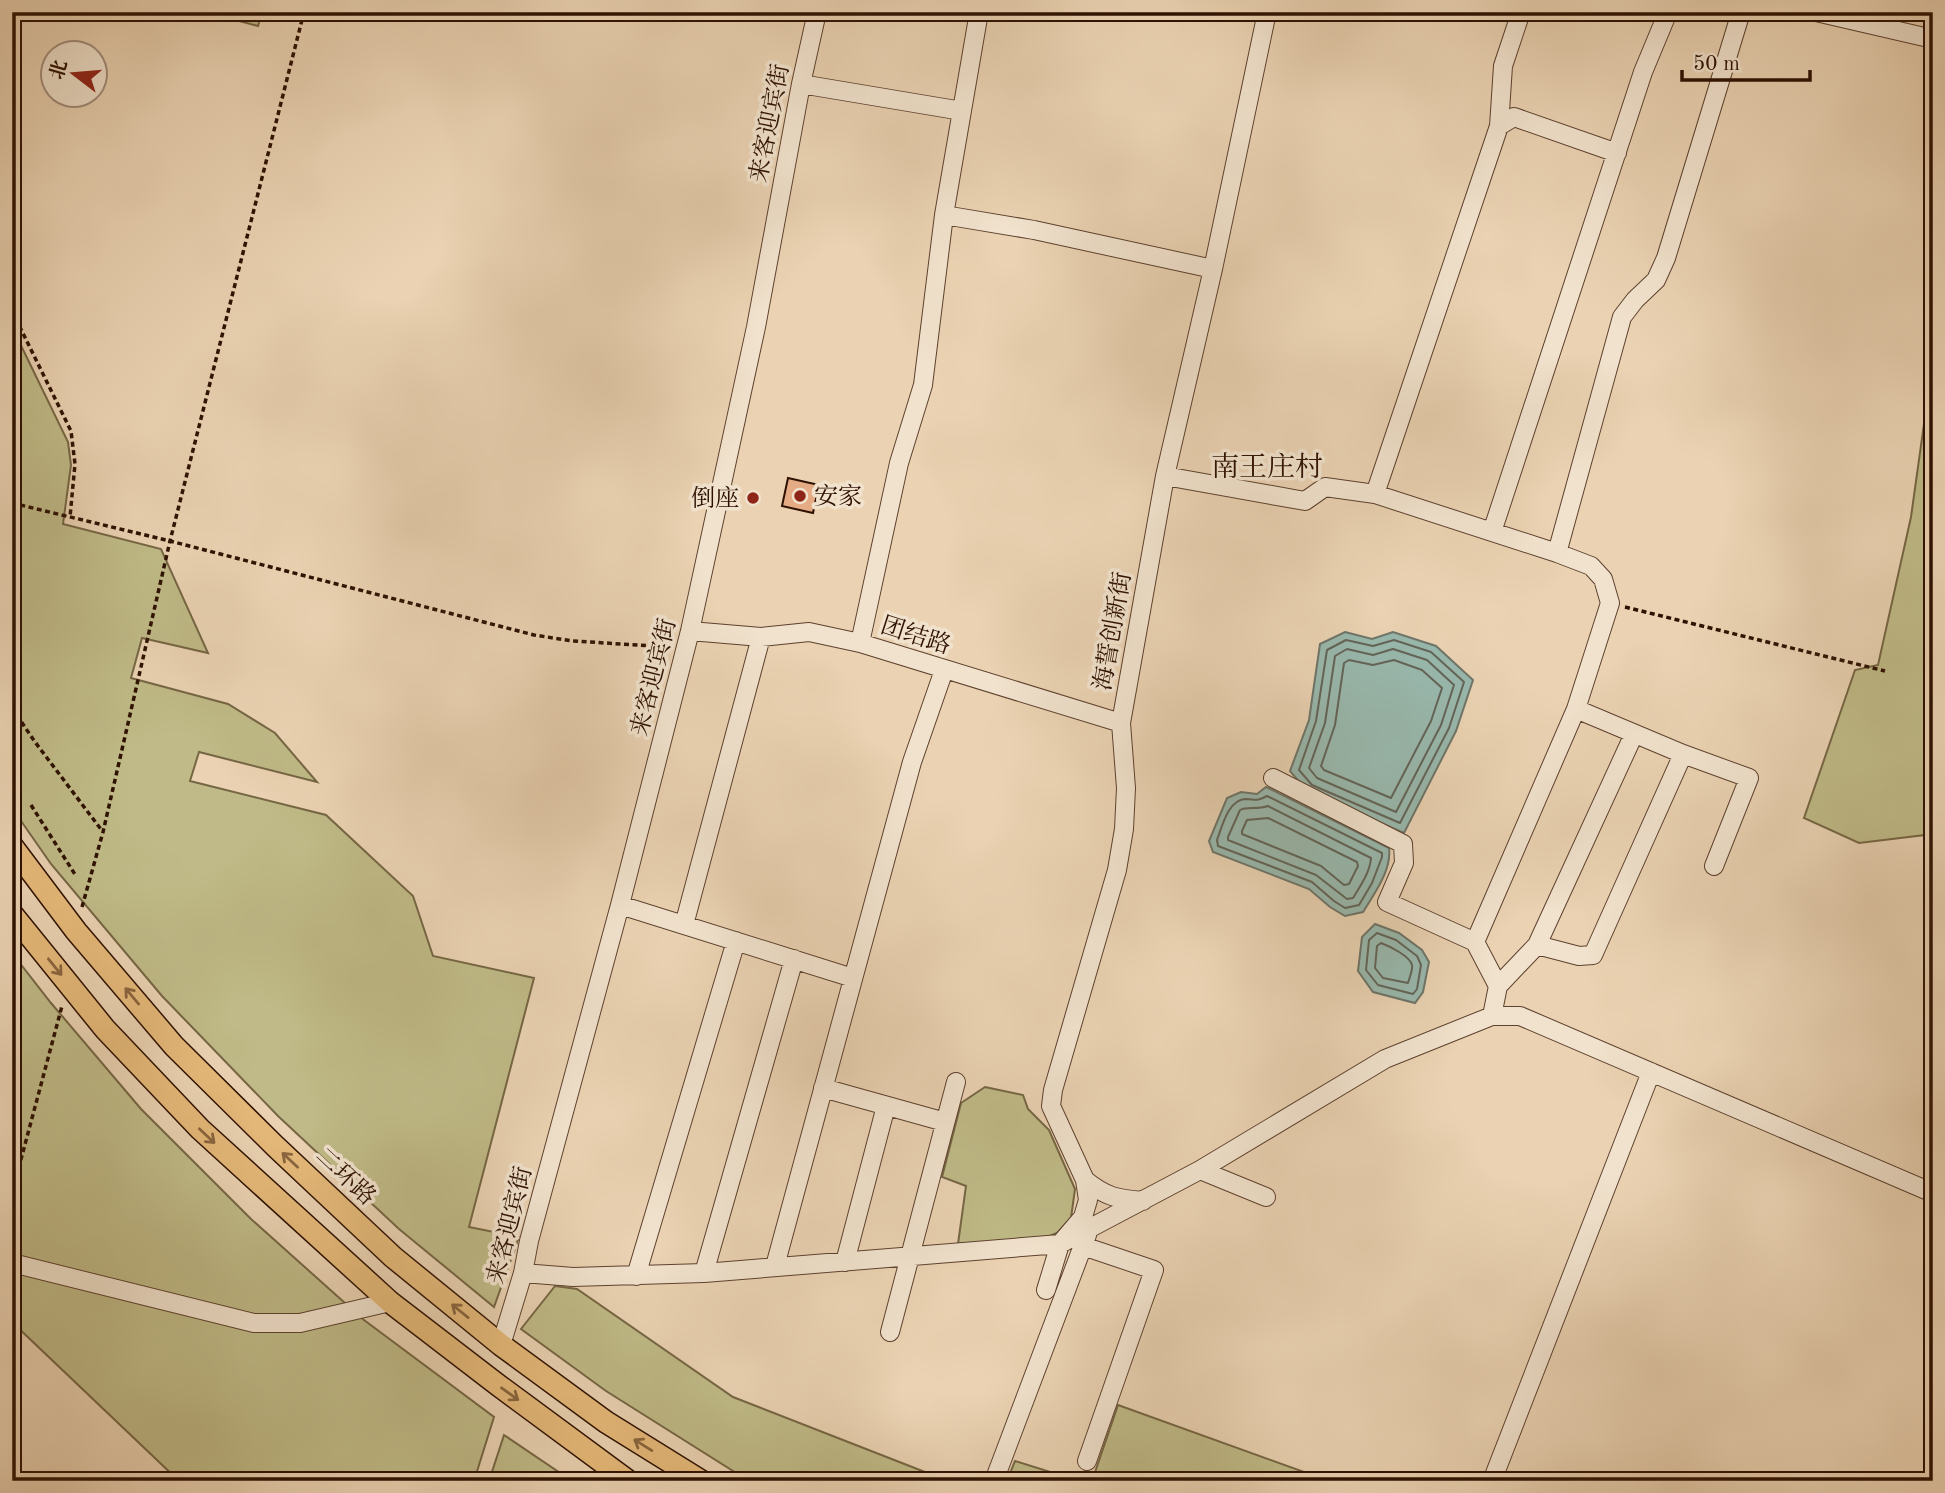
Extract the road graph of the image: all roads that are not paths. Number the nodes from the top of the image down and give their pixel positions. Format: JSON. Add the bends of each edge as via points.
{"nodes":[{"id":1,"x":817,"y":12,"type":"edge"},
{"id":2,"x":979,"y":12,"type":"edge"},
{"id":3,"x":1268,"y":12,"type":"edge"},
{"id":4,"x":1521,"y":12,"type":"edge"},
{"id":5,"x":1668,"y":12,"type":"edge"},
{"id":6,"x":1741,"y":12,"type":"edge"},
{"id":7,"x":1816,"y":12,"type":"edge"},
{"id":8,"x":1933,"y":38,"type":"edge"},
{"id":9,"x":801,"y":85,"type":"junction"},
{"id":10,"x":962,"y":111,"type":"junction"},
{"id":11,"x":1499,"y":126,"type":"junction"},
{"id":12,"x":1617,"y":153,"type":"junction"},
{"id":13,"x":944,"y":215,"type":"junction"},
{"id":14,"x":1213,"y":269,"type":"junction"},
{"id":15,"x":1165,"y":476,"type":"junction"},
{"id":16,"x":1375,"y":494,"type":"junction"},
{"id":17,"x":1492,"y":532,"type":"junction"},
{"id":18,"x":1557,"y":553,"type":"junction"},
{"id":19,"x":761,"y":637,"type":"junction"},
{"id":20,"x":688,"y":640,"type":"junction"},
{"id":21,"x":860,"y":643,"type":"junction"},
{"id":22,"x":944,"y":670,"type":"junction"},
{"id":23,"x":1576,"y":709,"type":"junction"},
{"id":24,"x":1121,"y":723,"type":"junction"},
{"id":25,"x":1634,"y":734,"type":"junction"},
{"id":26,"x":1683,"y":754,"type":"junction"},
{"id":27,"x":1273,"y":778,"type":"dead end"},
{"id":28,"x":12,"y":846,"type":"edge"},
{"id":29,"x":1714,"y":866,"type":"dead end"},
{"id":30,"x":620,"y":905,"type":"junction"},
{"id":31,"x":12,"y":914,"type":"edge"},
{"id":32,"x":684,"y":925,"type":"junction"},
{"id":33,"x":736,"y":941,"type":"junction"},
{"id":34,"x":1475,"y":942,"type":"junction"},
{"id":35,"x":1537,"y":945,"type":"junction"},
{"id":36,"x":794,"y":960,"type":"junction"},
{"id":37,"x":853,"y":978,"type":"junction"},
{"id":38,"x":1498,"y":986,"type":"junction"},
{"id":39,"x":1492,"y":1016,"type":"junction"},
{"id":40,"x":1651,"y":1072,"type":"junction"},
{"id":41,"x":956,"y":1082,"type":"dead end"},
{"id":42,"x":823,"y":1088,"type":"junction"},
{"id":43,"x":886,"y":1105,"type":"junction"},
{"id":44,"x":945,"y":1122,"type":"junction"},
{"id":45,"x":1200,"y":1170,"type":"junction"},
{"id":46,"x":1085,"y":1180,"type":"junction"},
{"id":47,"x":1933,"y":1193,"type":"edge"},
{"id":48,"x":1266,"y":1196,"type":"dead end"},
{"id":49,"x":1143,"y":1201,"type":"junction"},
{"id":50,"x":1090,"y":1229,"type":"junction"},
{"id":51,"x":1060,"y":1244,"type":"junction"},
{"id":52,"x":1083,"y":1246,"type":"junction"},
{"id":53,"x":911,"y":1257,"type":"junction"},
{"id":54,"x":845,"y":1262,"type":"junction"},
{"id":55,"x":12,"y":1263,"type":"edge"},
{"id":56,"x":775,"y":1266,"type":"junction"},
{"id":57,"x":523,"y":1273,"type":"junction"},
{"id":58,"x":704,"y":1273,"type":"junction"},
{"id":59,"x":636,"y":1276,"type":"junction"},
{"id":60,"x":1046,"y":1290,"type":"dead end"},
{"id":61,"x":390,"y":1301,"type":"junction"},
{"id":62,"x":890,"y":1332,"type":"dead end"},
{"id":63,"x":501,"y":1345,"type":"junction"},
{"id":64,"x":1087,"y":1461,"type":"dead end"},
{"id":65,"x":628,"y":1481,"type":"edge"},
{"id":66,"x":701,"y":1481,"type":"edge"},
{"id":67,"x":994,"y":1481,"type":"edge"},
{"id":68,"x":1492,"y":1481,"type":"edge"}],
"edges":[{"from":1,"to":9,"type":"street","name":"来客迎宾街"},
{"from":2,"to":10,"type":"street"},
{"from":3,"to":14,"type":"street","name":"海誓创新街"},
{"from":4,"to":11,"type":"street","via":[[1503,66]]},
{"from":5,"to":12,"type":"street"},
{"from":6,"to":18,"type":"street","via":[[1666,258],[1656,280],[1622,317]]},
{"from":7,"to":8,"type":"street"},
{"from":9,"to":10,"type":"street"},
{"from":9,"to":20,"type":"street","name":"来客迎宾街","via":[[756,327]]},
{"from":10,"to":13,"type":"street"},
{"from":11,"to":12,"type":"street","via":[[1514,117]]},
{"from":11,"to":16,"type":"street"},
{"from":12,"to":17,"type":"street"},
{"from":13,"to":14,"type":"street"},
{"from":13,"to":21,"type":"street","via":[[923,385],[899,463]]},
{"from":14,"to":15,"type":"street","name":"海誓创新街"},
{"from":15,"to":16,"type":"street","via":[[1305,501],[1325,487]]},
{"from":15,"to":24,"type":"street","name":"海誓创新街"},
{"from":16,"to":17,"type":"street"},
{"from":17,"to":18,"type":"street"},
{"from":18,"to":23,"type":"street","via":[[1591,566],[1603,579],[1610,603]]},
{"from":19,"to":20,"type":"street","name":"团结路"},
{"from":19,"to":21,"type":"street","name":"团结路","via":[[810,632]]},
{"from":19,"to":32,"type":"street"},
{"from":20,"to":30,"type":"street","name":"来客迎宾街"},
{"from":21,"to":22,"type":"street","name":"团结路"},
{"from":22,"to":24,"type":"street","name":"团结路"},
{"from":22,"to":37,"type":"street","via":[[912,762]]},
{"from":23,"to":25,"type":"street"},
{"from":23,"to":34,"type":"street"},
{"from":24,"to":46,"type":"street","name":"海誓创新街","via":[[1125,829],[1051,1107]]},
{"from":25,"to":26,"type":"street"},
{"from":25,"to":35,"type":"street"},
{"from":26,"to":29,"type":"street","via":[[1749,778]]},
{"from":26,"to":35,"type":"street","via":[[1593,955]]},
{"from":27,"to":34,"type":"street","via":[[1403,844],[1404,863],[1387,902]]},
{"from":63,"to":28,"type":"main road","name":"二环路","one_way":true,"via":[[393,1256],[174,1046],[76,931]]},
{"from":30,"to":32,"type":"street"},
{"from":30,"to":57,"type":"street","name":"来客迎宾街"},
{"from":31,"to":61,"type":"main road","one_way":true,"via":[[105,1029],[200,1129]]},
{"from":32,"to":33,"type":"street"},
{"from":33,"to":36,"type":"street"},
{"from":33,"to":59,"type":"street"},
{"from":34,"to":38,"type":"street"},
{"from":35,"to":38,"type":"street"},
{"from":36,"to":37,"type":"street"},
{"from":36,"to":58,"type":"street"},
{"from":37,"to":42,"type":"street"},
{"from":38,"to":39,"type":"street"},
{"from":39,"to":40,"type":"street","via":[[1520,1016]]},
{"from":39,"to":45,"type":"street","via":[[1385,1059]]},
{"from":40,"to":47,"type":"street"},
{"from":40,"to":68,"type":"street"},
{"from":41,"to":44,"type":"street"},
{"from":42,"to":43,"type":"street"},
{"from":42,"to":56,"type":"street"},
{"from":43,"to":44,"type":"street"},
{"from":43,"to":54,"type":"street"},
{"from":44,"to":53,"type":"street"},
{"from":45,"to":48,"type":"street"},
{"from":45,"to":49,"type":"street"},
{"from":46,"to":49,"type":"street","via":[[1101,1193]]},
{"from":46,"to":51,"type":"street","name":"海誓创新街","via":[[1088,1200],[1083,1217]]},
{"from":49,"to":50,"type":"street"},
{"from":50,"to":51,"type":"street"},
{"from":50,"to":52,"type":"street"},
{"from":51,"to":53,"type":"street"},
{"from":51,"to":60,"type":"street"},
{"from":52,"to":64,"type":"street","via":[[1154,1270]]},
{"from":52,"to":67,"type":"street"},
{"from":53,"to":54,"type":"street"},
{"from":53,"to":62,"type":"street"},
{"from":54,"to":56,"type":"street"},
{"from":55,"to":61,"type":"street","via":[[254,1323],[300,1323]]},
{"from":56,"to":58,"type":"street"},
{"from":57,"to":59,"type":"street"},
{"from":57,"to":63,"type":"street","name":"来客迎宾街"},
{"from":58,"to":59,"type":"street"},
{"from":61,"to":65,"type":"main road","one_way":true},
{"from":66,"to":63,"type":"main road","name":"二环路","one_way":true,"via":[[606,1422]]}]}
